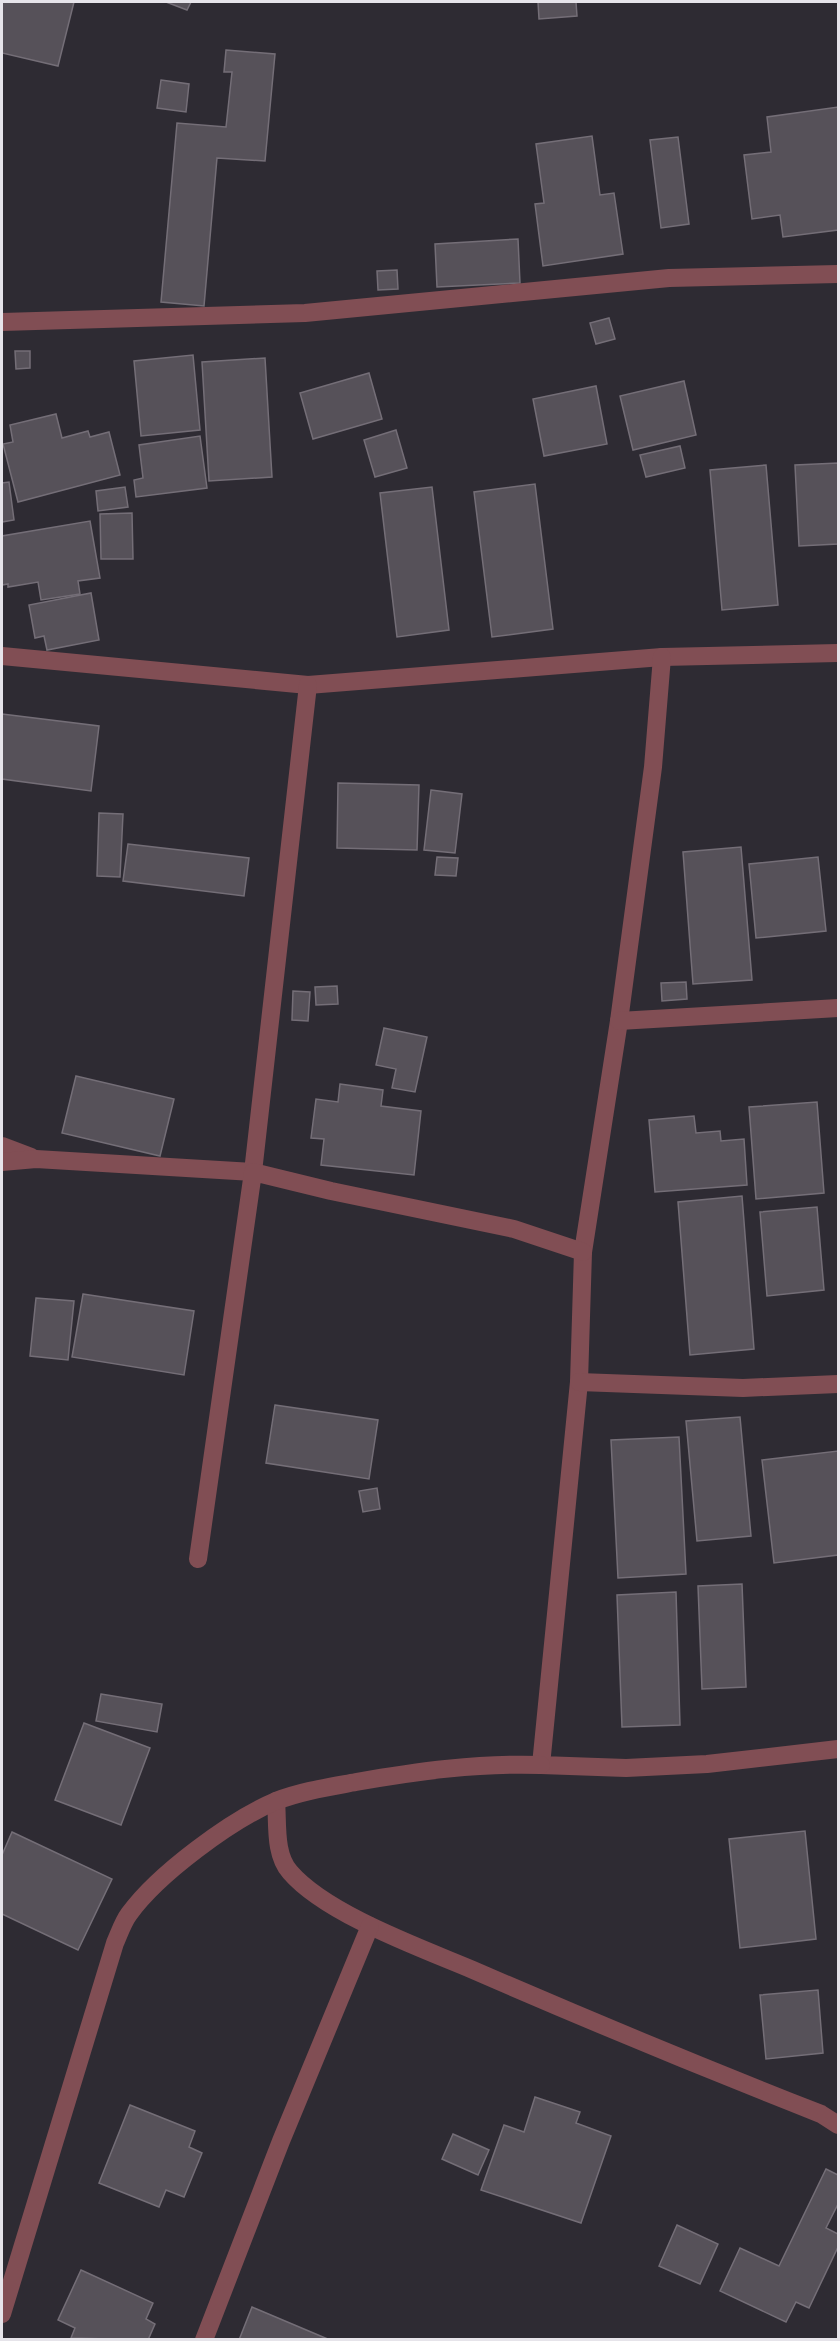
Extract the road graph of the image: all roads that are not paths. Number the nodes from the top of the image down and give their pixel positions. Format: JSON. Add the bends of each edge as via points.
{"nodes":[{"id":1,"x":838,"y":274,"type":"edge"},
{"id":2,"x":2,"y":322,"type":"edge"},
{"id":3,"x":838,"y":653,"type":"edge"},
{"id":4,"x":2,"y":656,"type":"edge"},
{"id":5,"x":662,"y":657,"type":"junction"},
{"id":6,"x":308,"y":685,"type":"junction"},
{"id":7,"x":838,"y":1008,"type":"edge"},
{"id":8,"x":619,"y":1021,"type":"junction"},
{"id":9,"x":2,"y":1146,"type":"edge"},
{"id":10,"x":36,"y":1159,"type":"junction"},
{"id":11,"x":2,"y":1162,"type":"edge"},
{"id":12,"x":253,"y":1172,"type":"junction"},
{"id":13,"x":583,"y":1252,"type":"junction"},
{"id":14,"x":579,"y":1382,"type":"junction"},
{"id":15,"x":838,"y":1384,"type":"edge"},
{"id":16,"x":198,"y":1559,"type":"dead end"},
{"id":17,"x":838,"y":1749,"type":"edge"},
{"id":18,"x":542,"y":1765,"type":"junction"},
{"id":19,"x":276,"y":1801,"type":"junction"},
{"id":20,"x":370,"y":1926,"type":"junction"},
{"id":21,"x":838,"y":2125,"type":"edge"},
{"id":22,"x":2,"y":2314,"type":"edge"},
{"id":23,"x":204,"y":2340,"type":"edge"}],
"edges":[{"from":1,"to":2,"type":"street","via":[[669,278],[305,313]]},
{"from":3,"to":5,"type":"street"},
{"from":4,"to":6,"type":"street"},
{"from":5,"to":6,"type":"street"},
{"from":5,"to":8,"type":"street","via":[[653,767]]},
{"from":6,"to":12,"type":"street"},
{"from":7,"to":8,"type":"street"},
{"from":8,"to":13,"type":"street"},
{"from":9,"to":10,"type":"street"},
{"from":10,"to":11,"type":"street"},
{"from":10,"to":12,"type":"street"},
{"from":12,"to":13,"type":"street","via":[[514,1229]]},
{"from":12,"to":16,"type":"street"},
{"from":13,"to":14,"type":"street"},
{"from":14,"to":15,"type":"street","via":[[743,1388]]},
{"from":14,"to":18,"type":"street"},
{"from":17,"to":18,"type":"street","via":[[707,1764],[626,1768]]},
{"from":18,"to":19,"type":"street","via":[[426,1769]]},
{"from":19,"to":20,"type":"street","via":[[279,1847],[289,1870],[313,1892]]},
{"from":19,"to":22,"type":"street","via":[[240,1820],[186,1859],[128,1915],[115,1943]]},
{"from":20,"to":21,"type":"street","via":[[644,2044],[821,2114]]},
{"from":20,"to":23,"type":"street"}]}
